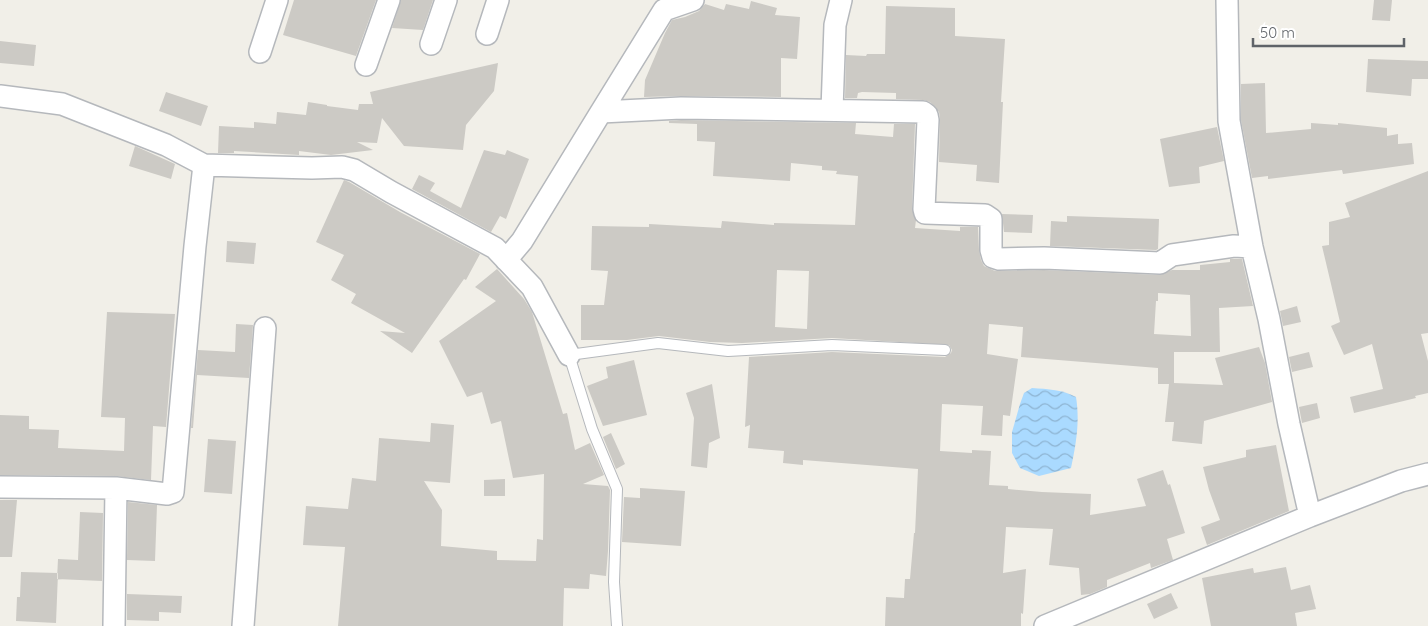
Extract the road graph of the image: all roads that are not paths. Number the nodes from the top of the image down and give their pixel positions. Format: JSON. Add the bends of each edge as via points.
{"nodes":[{"id":1,"x":277,"y":0,"type":"edge"},
{"id":2,"x":389,"y":0,"type":"edge"},
{"id":3,"x":446,"y":0,"type":"edge"},
{"id":4,"x":498,"y":0,"type":"edge"},
{"id":5,"x":693,"y":0,"type":"edge"},
{"id":6,"x":841,"y":0,"type":"edge"},
{"id":7,"x":1227,"y":0,"type":"edge"},
{"id":8,"x":487,"y":34,"type":"dead end"},
{"id":9,"x":431,"y":44,"type":"dead end"},
{"id":10,"x":260,"y":52,"type":"dead end"},
{"id":11,"x":366,"y":65,"type":"dead end"},
{"id":12,"x":0,"y":96,"type":"edge"},
{"id":13,"x":832,"y":110,"type":"junction"},
{"id":14,"x":601,"y":112,"type":"junction"},
{"id":15,"x":204,"y":165,"type":"junction"},
{"id":16,"x":1252,"y":247,"type":"junction"},
{"id":17,"x":506,"y":260,"type":"junction"},
{"id":18,"x":265,"y":328,"type":"dead end"},
{"id":19,"x":945,"y":350,"type":"dead end"},
{"id":20,"x":569,"y":355,"type":"junction"},
{"id":21,"x":1428,"y":474,"type":"edge"},
{"id":22,"x":0,"y":487,"type":"edge"},
{"id":23,"x":116,"y":488,"type":"junction"},
{"id":24,"x":1310,"y":516,"type":"junction"},
{"id":25,"x":114,"y":626,"type":"edge"},
{"id":26,"x":243,"y":626,"type":"edge"},
{"id":27,"x":617,"y":626,"type":"edge"},
{"id":28,"x":1045,"y":626,"type":"edge"}],
"edges":[{"from":1,"to":10,"type":"street"},
{"from":2,"to":11,"type":"street"},
{"from":3,"to":9,"type":"street"},
{"from":4,"to":8,"type":"street"},
{"from":5,"to":14,"type":"street","via":[[664,10]]},
{"from":6,"to":13,"type":"street","via":[[835,25]]},
{"from":7,"to":16,"type":"street","via":[[1229,121]]},
{"from":12,"to":15,"type":"street","via":[[62,104],[166,145]]},
{"from":13,"to":14,"type":"street","via":[[682,108]]},
{"from":13,"to":16,"type":"street","via":[[923,112],[927,115],[925,213],[985,215],[991,219],[993,257],[999,259],[1160,263],[1172,255],[1234,246]]},
{"from":14,"to":17,"type":"street","via":[[522,241]]},
{"from":15,"to":17,"type":"street","via":[[342,166],[495,248]]},
{"from":15,"to":23,"type":"street","via":[[173,492]]},
{"from":16,"to":24,"type":"street"},
{"from":17,"to":20,"type":"street","via":[[532,287]]},
{"from":18,"to":26,"type":"street"},
{"from":19,"to":20,"type":"lane","via":[[832,345],[728,351],[658,343]]},
{"from":20,"to":27,"type":"lane","via":[[592,429],[617,489],[614,582]]},
{"from":21,"to":24,"type":"street"},
{"from":22,"to":23,"type":"street"},
{"from":23,"to":25,"type":"street"},
{"from":24,"to":28,"type":"street"}]}
